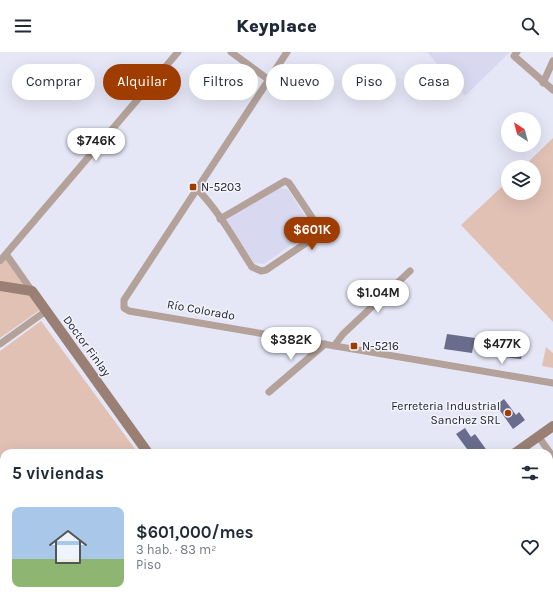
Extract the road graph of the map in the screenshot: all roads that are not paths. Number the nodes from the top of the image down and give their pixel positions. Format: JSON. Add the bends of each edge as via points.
{"nodes":[{"id":1,"x":178,"y":52,"type":"edge"},
{"id":2,"x":231,"y":52,"type":"edge"},
{"id":3,"x":287,"y":52,"type":"edge"},
{"id":4,"x":517,"y":52,"type":"edge"},
{"id":5,"x":553,"y":61,"type":"edge"},
{"id":6,"x":279,"y":64,"type":"edge"},
{"id":7,"x":266,"y":78,"type":"edge"},
{"id":8,"x":543,"y":83,"type":"junction"},
{"id":9,"x":266,"y":84,"type":"edge"},
{"id":10,"x":553,"y":90,"type":"edge"},
{"id":11,"x":196,"y":189,"type":"junction"},
{"id":12,"x":220,"y":219,"type":"junction"},
{"id":13,"x":6,"y":254,"type":"junction"},
{"id":14,"x":0,"y":261,"type":"edge"},
{"id":15,"x":410,"y":271,"type":"dead end"},
{"id":16,"x":0,"y":286,"type":"edge"},
{"id":17,"x":32,"y":291,"type":"junction"},
{"id":18,"x":46,"y":311,"type":"junction"},
{"id":19,"x":0,"y":344,"type":"edge"},
{"id":20,"x":325,"y":344,"type":"junction"},
{"id":21,"x":334,"y":346,"type":"junction"},
{"id":22,"x":553,"y":383,"type":"edge"},
{"id":23,"x":269,"y":392,"type":"dead end"},
{"id":24,"x":553,"y":426,"type":"edge"},
{"id":25,"x":538,"y":436,"type":"junction"},
{"id":26,"x":145,"y":449,"type":"edge"},
{"id":27,"x":520,"y":449,"type":"edge"},
{"id":28,"x":547,"y":449,"type":"edge"}],
"edges":[{"from":1,"to":13,"type":"street"},
{"from":2,"to":7,"type":"street"},
{"from":3,"to":6,"type":"street"},
{"from":4,"to":8,"type":"street","via":[[514,56]]},
{"from":5,"to":8,"type":"street"},
{"from":8,"to":10,"type":"street"},
{"from":9,"to":11,"type":"street"},
{"from":11,"to":12,"type":"street","via":[[207,199]]},
{"from":11,"to":20,"type":"street","name":"Río Colorado","via":[[124,300],[123,306],[130,311]]},
{"from":12,"to":12,"type":"street","via":[[252,267],[261,271],[312,239],[316,233],[315,222],[289,183],[285,181]]},
{"from":13,"to":14,"type":"street"},
{"from":13,"to":17,"type":"street","name":"Doctor Finlay"},
{"from":15,"to":21,"type":"street","via":[[343,334]]},
{"from":16,"to":17,"type":"street"},
{"from":17,"to":18,"type":"street","name":"Doctor Finlay"},
{"from":18,"to":19,"type":"street"},
{"from":18,"to":26,"type":"street","name":"Doctor Finlay"},
{"from":20,"to":21,"type":"street","name":"Río Colorado"},
{"from":20,"to":23,"type":"street"},
{"from":21,"to":22,"type":"street","name":"Río Colorado"},
{"from":24,"to":25,"type":"street"},
{"from":25,"to":27,"type":"street"},
{"from":25,"to":28,"type":"street"}]}
